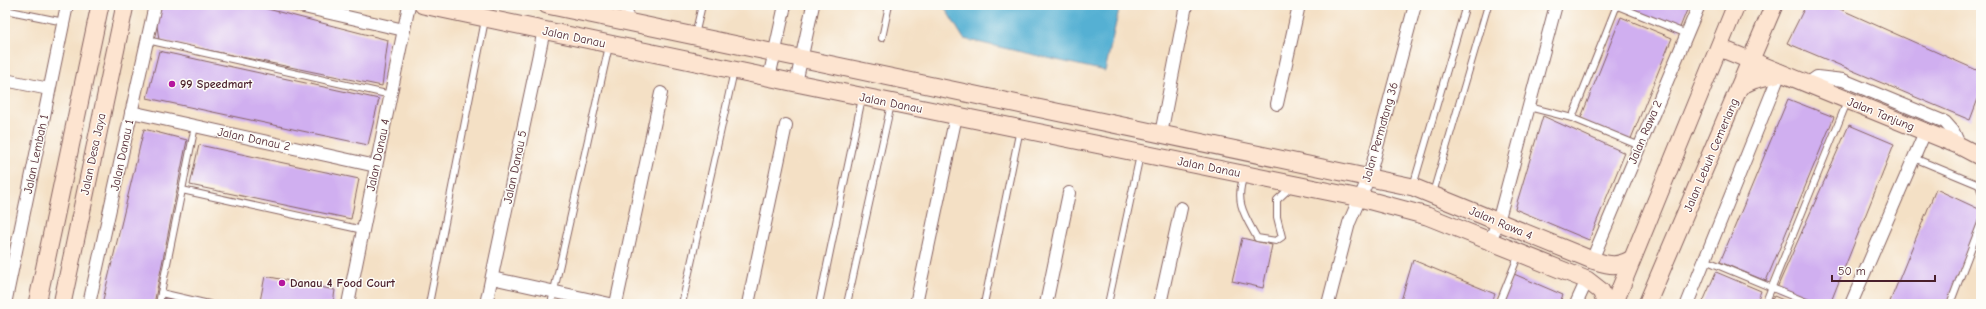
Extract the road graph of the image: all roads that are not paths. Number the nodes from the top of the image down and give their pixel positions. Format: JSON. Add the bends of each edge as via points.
{"nodes":[{"id":1,"x":67,"y":5,"type":"edge"},
{"id":2,"x":100,"y":5,"type":"edge"},
{"id":3,"x":125,"y":5,"type":"edge"},
{"id":4,"x":155,"y":5,"type":"edge"},
{"id":5,"x":295,"y":5,"type":"edge"},
{"id":6,"x":409,"y":5,"type":"edge"},
{"id":7,"x":423,"y":5,"type":"edge"},
{"id":8,"x":547,"y":5,"type":"edge"},
{"id":9,"x":702,"y":5,"type":"edge"},
{"id":10,"x":785,"y":5,"type":"edge"},
{"id":11,"x":813,"y":5,"type":"edge"},
{"id":12,"x":889,"y":5,"type":"edge"},
{"id":13,"x":1186,"y":5,"type":"edge"},
{"id":14,"x":1299,"y":5,"type":"edge"},
{"id":15,"x":1415,"y":5,"type":"edge"},
{"id":16,"x":1466,"y":5,"type":"edge"},
{"id":17,"x":1488,"y":5,"type":"edge"},
{"id":18,"x":1556,"y":5,"type":"edge"},
{"id":19,"x":1616,"y":5,"type":"edge"},
{"id":20,"x":1699,"y":5,"type":"edge"},
{"id":21,"x":1736,"y":5,"type":"edge"},
{"id":22,"x":1774,"y":5,"type":"edge"},
{"id":23,"x":5,"y":10,"type":"edge"},
{"id":24,"x":627,"y":13,"type":"edge"},
{"id":25,"x":485,"y":18,"type":"junction"},
{"id":26,"x":64,"y":22,"type":"junction"},
{"id":27,"x":404,"y":30,"type":"junction"},
{"id":28,"x":544,"y":30,"type":"junction"},
{"id":29,"x":1687,"y":34,"type":"junction"},
{"id":30,"x":695,"y":36,"type":"junction"},
{"id":31,"x":882,"y":38,"type":"dead end"},
{"id":32,"x":147,"y":40,"type":"junction"},
{"id":33,"x":609,"y":44,"type":"junction"},
{"id":34,"x":1720,"y":48,"type":"junction"},
{"id":35,"x":775,"y":52,"type":"junction"},
{"id":36,"x":801,"y":58,"type":"junction"},
{"id":37,"x":1751,"y":61,"type":"junction"},
{"id":38,"x":734,"y":70,"type":"junction"},
{"id":39,"x":1780,"y":73,"type":"junction"},
{"id":40,"x":769,"y":78,"type":"junction"},
{"id":41,"x":5,"y":80,"type":"edge"},
{"id":42,"x":796,"y":84,"type":"junction"},
{"id":43,"x":1808,"y":84,"type":"junction"},
{"id":44,"x":1740,"y":86,"type":"junction"},
{"id":45,"x":49,"y":89,"type":"junction"},
{"id":46,"x":660,"y":93,"type":"dead end"},
{"id":47,"x":391,"y":95,"type":"junction"},
{"id":48,"x":862,"y":97,"type":"junction"},
{"id":49,"x":1847,"y":100,"type":"junction"},
{"id":50,"x":891,"y":103,"type":"junction"},
{"id":51,"x":1277,"y":104,"type":"dead end"},
{"id":52,"x":1529,"y":107,"type":"junction"},
{"id":53,"x":131,"y":112,"type":"junction"},
{"id":54,"x":956,"y":116,"type":"junction"},
{"id":55,"x":1572,"y":118,"type":"junction"},
{"id":56,"x":786,"y":125,"type":"dead end"},
{"id":57,"x":195,"y":126,"type":"junction"},
{"id":58,"x":1020,"y":129,"type":"junction"},
{"id":59,"x":1925,"y":132,"type":"junction"},
{"id":60,"x":1161,"y":134,"type":"junction"},
{"id":61,"x":1640,"y":146,"type":"junction"},
{"id":62,"x":1960,"y":146,"type":"junction"},
{"id":63,"x":1141,"y":153,"type":"junction"},
{"id":64,"x":1981,"y":157,"type":"edge"},
{"id":65,"x":1914,"y":158,"type":"junction"},
{"id":66,"x":376,"y":166,"type":"junction"},
{"id":67,"x":1245,"y":174,"type":"junction"},
{"id":68,"x":1369,"y":177,"type":"junction"},
{"id":69,"x":1294,"y":184,"type":"junction"},
{"id":70,"x":1413,"y":187,"type":"junction"},
{"id":71,"x":182,"y":190,"type":"junction"},
{"id":72,"x":1981,"y":191,"type":"edge"},
{"id":73,"x":1070,"y":194,"type":"dead end"},
{"id":74,"x":1432,"y":194,"type":"junction"},
{"id":75,"x":1360,"y":198,"type":"junction"},
{"id":76,"x":1181,"y":208,"type":"dead end"},
{"id":77,"x":1498,"y":222,"type":"junction"},
{"id":78,"x":1981,"y":223,"type":"edge"},
{"id":79,"x":363,"y":230,"type":"junction"},
{"id":80,"x":1490,"y":241,"type":"junction"},
{"id":81,"x":1519,"y":253,"type":"junction"},
{"id":82,"x":1632,"y":259,"type":"junction"},
{"id":83,"x":1592,"y":260,"type":"junction"},
{"id":84,"x":1705,"y":260,"type":"junction"},
{"id":85,"x":492,"y":278,"type":"junction"},
{"id":86,"x":1586,"y":280,"type":"junction"},
{"id":87,"x":1771,"y":288,"type":"junction"},
{"id":88,"x":554,"y":292,"type":"junction"},
{"id":89,"x":161,"y":294,"type":"junction"},
{"id":90,"x":6,"y":304,"type":"edge"},
{"id":91,"x":37,"y":304,"type":"edge"},
{"id":92,"x":62,"y":304,"type":"edge"},
{"id":93,"x":89,"y":304,"type":"edge"},
{"id":94,"x":159,"y":304,"type":"edge"},
{"id":95,"x":209,"y":304,"type":"edge"},
{"id":96,"x":348,"y":304,"type":"edge"},
{"id":97,"x":429,"y":304,"type":"edge"},
{"id":98,"x":486,"y":304,"type":"edge"},
{"id":99,"x":551,"y":304,"type":"edge"},
{"id":100,"x":610,"y":304,"type":"edge"},
{"id":101,"x":616,"y":304,"type":"edge"},
{"id":102,"x":682,"y":304,"type":"edge"},
{"id":103,"x":748,"y":304,"type":"edge"},
{"id":104,"x":819,"y":304,"type":"edge"},
{"id":105,"x":847,"y":304,"type":"edge"},
{"id":106,"x":916,"y":304,"type":"edge"},
{"id":107,"x":984,"y":304,"type":"edge"},
{"id":108,"x":1046,"y":304,"type":"edge"},
{"id":109,"x":1108,"y":304,"type":"edge"},
{"id":110,"x":1160,"y":304,"type":"edge"},
{"id":111,"x":1328,"y":304,"type":"edge"},
{"id":112,"x":1498,"y":304,"type":"edge"},
{"id":113,"x":1576,"y":304,"type":"edge"},
{"id":114,"x":1606,"y":304,"type":"edge"},
{"id":115,"x":1614,"y":304,"type":"edge"},
{"id":116,"x":1647,"y":304,"type":"edge"},
{"id":117,"x":1687,"y":304,"type":"edge"},
{"id":118,"x":1764,"y":304,"type":"edge"},
{"id":119,"x":1811,"y":304,"type":"edge"},
{"id":120,"x":1851,"y":304,"type":"edge"},
{"id":121,"x":1950,"y":304,"type":"edge"}],
"edges":[{"from":1,"to":26,"type":"street","name":"Jalan Lembah 1"},
{"from":2,"to":91,"type":"street","name":"Jalan Desa Jaya"},
{"from":3,"to":92,"type":"street","name":"Jalan Desa Jaya"},
{"from":4,"to":32,"type":"street","name":"Jalan Danau 1"},
{"from":5,"to":27,"type":"street"},
{"from":6,"to":27,"type":"street","name":"Jalan Danau 4"},
{"from":7,"to":25,"type":"street","name":"Jalan Danau"},
{"from":8,"to":24,"type":"street","name":"Jalan Danau"},
{"from":9,"to":30,"type":"lane"},
{"from":10,"to":35,"type":"street"},
{"from":11,"to":36,"type":"street"},
{"from":12,"to":31,"type":"lane"},
{"from":13,"to":60,"type":"street"},
{"from":14,"to":51,"type":"street"},
{"from":15,"to":68,"type":"street","name":"Jalan Permatang 36"},
{"from":16,"to":70,"type":"lane"},
{"from":17,"to":74,"type":"lane"},
{"from":18,"to":52,"type":"street"},
{"from":19,"to":29,"type":"lane"},
{"from":19,"to":55,"type":"lane"},
{"from":20,"to":29,"type":"street","name":"Jalan Rawa 2"},
{"from":21,"to":34,"type":"street"},
{"from":22,"to":37,"type":"street","name":"Jalan Lebuh Cemerlang"},
{"from":23,"to":26,"type":"lane"},
{"from":24,"to":30,"type":"street","name":"Jalan Danau"},
{"from":25,"to":28,"type":"street","name":"Jalan Danau"},
{"from":25,"to":97,"type":"lane"},
{"from":26,"to":45,"type":"street","name":"Jalan Lembah 1"},
{"from":27,"to":47,"type":"street","name":"Jalan Danau 4"},
{"from":28,"to":33,"type":"street","name":"Jalan Danau"},
{"from":28,"to":85,"type":"street","name":"Jalan Danau 5"},
{"from":29,"to":61,"type":"street","name":"Jalan Rawa 2"},
{"from":30,"to":35,"type":"street","name":"Jalan Danau"},
{"from":32,"to":47,"type":"lane"},
{"from":32,"to":53,"type":"street","name":"Jalan Danau 1"},
{"from":33,"to":38,"type":"street","name":"Jalan Danau"},
{"from":33,"to":88,"type":"lane"},
{"from":34,"to":37,"type":"street","name":"Jalan Tanjung"},
{"from":34,"to":82,"type":"street"},
{"from":35,"to":36,"type":"street","name":"Jalan Danau"},
{"from":35,"to":40,"type":"street"},
{"from":36,"to":42,"type":"street"},
{"from":36,"to":60,"type":"street","name":"Jalan Danau"},
{"from":37,"to":39,"type":"street","name":"Jalan Tanjung"},
{"from":37,"to":44,"type":"street","name":"Jalan Lebuh Cemerlang"},
{"from":38,"to":40,"type":"street","name":"Jalan Danau"},
{"from":38,"to":102,"type":"lane"},
{"from":39,"to":43,"type":"street","name":"Jalan Tanjung"},
{"from":39,"to":44,"type":"street"},
{"from":39,"to":84,"type":"street"},
{"from":40,"to":42,"type":"street","name":"Jalan Danau"},
{"from":41,"to":45,"type":"street"},
{"from":42,"to":48,"type":"street","name":"Jalan Danau"},
{"from":43,"to":49,"type":"street","name":"Jalan Tanjung"},
{"from":43,"to":62,"type":"street","via":[[1817,77],[1843,80],[1945,122],[1953,130]]},
{"from":44,"to":116,"type":"street","name":"Jalan Lebuh Cemerlang"},
{"from":45,"to":90,"type":"street","name":"Jalan Lembah 1"},
{"from":46,"to":101,"type":"street"},
{"from":47,"to":66,"type":"street","name":"Jalan Danau 4"},
{"from":48,"to":50,"type":"street","name":"Jalan Danau"},
{"from":48,"to":104,"type":"lane"},
{"from":49,"to":59,"type":"street","name":"Jalan Tanjung"},
{"from":49,"to":87,"type":"lane"},
{"from":50,"to":54,"type":"street","name":"Jalan Danau"},
{"from":50,"to":105,"type":"lane"},
{"from":52,"to":55,"type":"lane"},
{"from":52,"to":77,"type":"street"},
{"from":53,"to":57,"type":"street","name":"Jalan Danau 2"},
{"from":53,"to":93,"type":"street","name":"Jalan Danau 1"},
{"from":54,"to":58,"type":"street","name":"Jalan Danau"},
{"from":54,"to":106,"type":"street"},
{"from":55,"to":61,"type":"lane"},
{"from":56,"to":103,"type":"street"},
{"from":57,"to":66,"type":"street","name":"Jalan Danau 2"},
{"from":57,"to":71,"type":"lane"},
{"from":58,"to":63,"type":"street","name":"Jalan Danau"},
{"from":58,"to":107,"type":"lane"},
{"from":59,"to":62,"type":"street","name":"Jalan Tanjung"},
{"from":59,"to":65,"type":"street"},
{"from":60,"to":68,"type":"street","name":"Jalan Danau"},
{"from":61,"to":83,"type":"street","name":"Jalan Rawa 2"},
{"from":62,"to":64,"type":"street","name":"Jalan Tanjung"},
{"from":63,"to":67,"type":"street","name":"Jalan Danau"},
{"from":63,"to":109,"type":"lane"},
{"from":65,"to":72,"type":"lane","via":[[1979,185]]},
{"from":65,"to":120,"type":"street"},
{"from":66,"to":79,"type":"street","name":"Jalan Danau 4"},
{"from":67,"to":69,"type":"street","name":"Jalan Danau"},
{"from":67,"to":69,"type":"lane","via":[[1239,188],[1241,210],[1257,238],[1276,242],[1282,237],[1277,217],[1278,200]]},
{"from":68,"to":70,"type":"street","name":"Jalan Rawa 4"},
{"from":68,"to":75,"type":"street","name":"Jalan Permatang 36"},
{"from":69,"to":75,"type":"street","name":"Jalan Danau"},
{"from":70,"to":74,"type":"street","name":"Jalan Rawa 4"},
{"from":71,"to":79,"type":"lane"},
{"from":71,"to":89,"type":"lane"},
{"from":73,"to":108,"type":"street"},
{"from":74,"to":77,"type":"street","name":"Jalan Rawa 4"},
{"from":75,"to":80,"type":"street","name":"Jalan Rawa 4","via":[[1427,216]]},
{"from":75,"to":111,"type":"street","name":"Jalan Permatang 36","via":[[1345,233]]},
{"from":76,"to":110,"type":"street"},
{"from":77,"to":80,"type":"street"},
{"from":77,"to":83,"type":"street","name":"Jalan Rawa 4"},
{"from":78,"to":121,"type":"lane"},
{"from":79,"to":96,"type":"street","name":"Jalan Danau 4"},
{"from":80,"to":81,"type":"street","name":"Jalan Rawa 4"},
{"from":81,"to":86,"type":"street","name":"Jalan Rawa 4"},
{"from":81,"to":112,"type":"lane"},
{"from":82,"to":83,"type":"street","name":"Jalan Rawa 4","via":[[1621,265]]},
{"from":82,"to":115,"type":"street"},
{"from":84,"to":87,"type":"lane"},
{"from":84,"to":117,"type":"street"},
{"from":85,"to":88,"type":"street"},
{"from":85,"to":98,"type":"street","name":"Jalan Danau 5"},
{"from":86,"to":113,"type":"street"},
{"from":86,"to":114,"type":"street","name":"Jalan Rawa 4","via":[[1601,291]]},
{"from":87,"to":118,"type":"lane"},
{"from":87,"to":119,"type":"lane"},
{"from":88,"to":99,"type":"lane"},
{"from":88,"to":100,"type":"street"},
{"from":89,"to":94,"type":"lane"},
{"from":89,"to":95,"type":"lane"}]}
